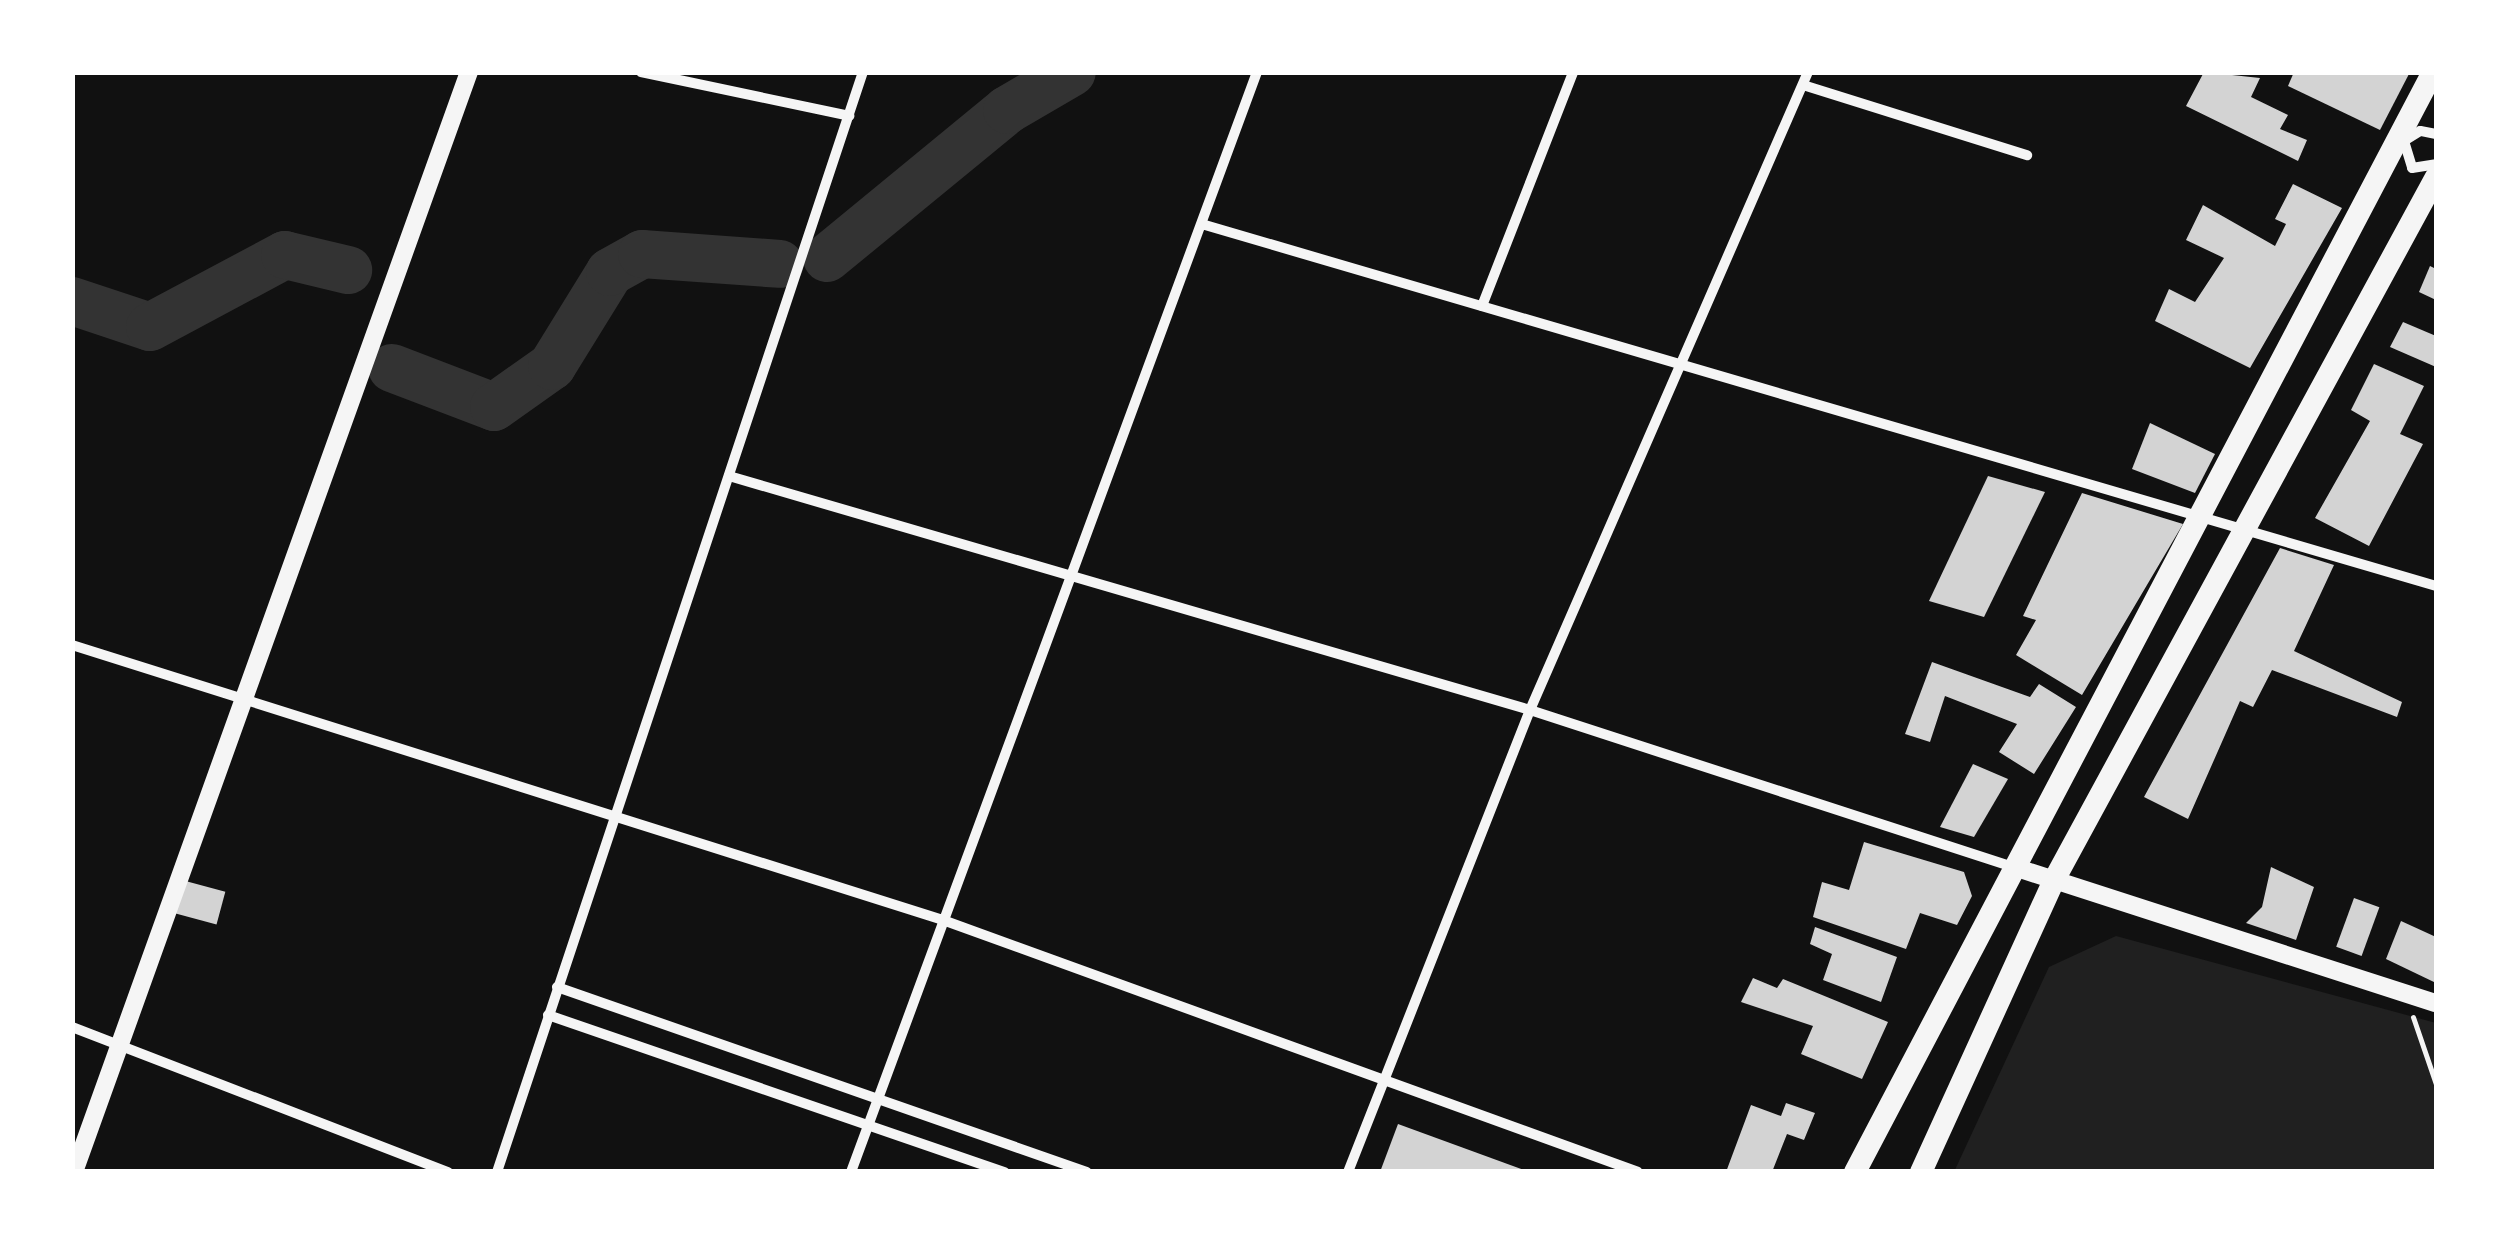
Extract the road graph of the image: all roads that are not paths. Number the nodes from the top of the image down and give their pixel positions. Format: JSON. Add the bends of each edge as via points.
{"nodes":[{"id":1,"x":468,"y":72,"type":"edge"},
{"id":2,"x":641,"y":72,"type":"edge"},
{"id":3,"x":864,"y":72,"type":"edge"},
{"id":4,"x":1258,"y":72,"type":"edge"},
{"id":5,"x":1573,"y":72,"type":"edge"},
{"id":6,"x":1808,"y":72,"type":"edge"},
{"id":7,"x":2433,"y":72,"type":"edge"},
{"id":8,"x":1802,"y":86,"type":"junction"},
{"id":9,"x":850,"y":116,"type":"junction"},
{"id":10,"x":2436,"y":134,"type":"edge"},
{"id":11,"x":2404,"y":142,"type":"junction"},
{"id":12,"x":2027,"y":156,"type":"dead end"},
{"id":13,"x":2436,"y":164,"type":"edge"},
{"id":14,"x":2436,"y":177,"type":"edge"},
{"id":15,"x":1205,"y":224,"type":"junction"},
{"id":16,"x":1482,"y":306,"type":"junction"},
{"id":17,"x":1686,"y":366,"type":"junction"},
{"id":18,"x":729,"y":476,"type":"junction"},
{"id":19,"x":2207,"y":514,"type":"junction"},
{"id":20,"x":2248,"y":527,"type":"junction"},
{"id":21,"x":1068,"y":575,"type":"junction"},
{"id":22,"x":2436,"y":586,"type":"edge"},
{"id":23,"x":72,"y":645,"type":"edge"},
{"id":24,"x":241,"y":697,"type":"junction"},
{"id":25,"x":1530,"y":710,"type":"junction"},
{"id":26,"x":612,"y":818,"type":"junction"},
{"id":27,"x":2014,"y":867,"type":"junction"},
{"id":28,"x":2054,"y":882,"type":"junction"},
{"id":29,"x":940,"y":919,"type":"junction"},
{"id":30,"x":557,"y":987,"type":"junction"},
{"id":31,"x":2436,"y":1002,"type":"edge"},
{"id":32,"x":548,"y":1015,"type":"junction"},
{"id":33,"x":72,"y":1028,"type":"edge"},
{"id":34,"x":120,"y":1044,"type":"junction"},
{"id":35,"x":1385,"y":1074,"type":"junction"},
{"id":36,"x":875,"y":1097,"type":"junction"},
{"id":37,"x":866,"y":1122,"type":"junction"},
{"id":38,"x":74,"y":1172,"type":"edge"},
{"id":39,"x":448,"y":1172,"type":"edge"},
{"id":40,"x":497,"y":1172,"type":"edge"},
{"id":41,"x":851,"y":1172,"type":"edge"},
{"id":42,"x":1004,"y":1172,"type":"edge"},
{"id":43,"x":1087,"y":1172,"type":"edge"},
{"id":44,"x":1348,"y":1172,"type":"edge"},
{"id":45,"x":1638,"y":1172,"type":"edge"},
{"id":46,"x":1855,"y":1172,"type":"edge"},
{"id":47,"x":1921,"y":1172,"type":"edge"}],
"edges":[{"from":1,"to":24,"type":"street"},
{"from":2,"to":9,"type":"street"},
{"from":3,"to":9,"type":"street"},
{"from":4,"to":15,"type":"street"},
{"from":5,"to":16,"type":"street"},
{"from":6,"to":8,"type":"street"},
{"from":7,"to":11,"type":"main road"},
{"from":8,"to":12,"type":"street"},
{"from":8,"to":17,"type":"street"},
{"from":9,"to":18,"type":"street"},
{"from":10,"to":11,"type":"street"},
{"from":11,"to":13,"type":"street","via":[[2412,168]]},
{"from":11,"to":19,"type":"main road"},
{"from":14,"to":20,"type":"main road"},
{"from":15,"to":16,"type":"street"},
{"from":15,"to":21,"type":"street"},
{"from":16,"to":17,"type":"street"},
{"from":17,"to":19,"type":"street"},
{"from":17,"to":25,"type":"street"},
{"from":18,"to":21,"type":"street"},
{"from":18,"to":26,"type":"street"},
{"from":19,"to":20,"type":"street"},
{"from":19,"to":27,"type":"main road"},
{"from":20,"to":22,"type":"street"},
{"from":20,"to":28,"type":"main road"},
{"from":21,"to":25,"type":"street"},
{"from":21,"to":29,"type":"street"},
{"from":23,"to":24,"type":"street"},
{"from":24,"to":26,"type":"street"},
{"from":24,"to":34,"type":"street"},
{"from":25,"to":27,"type":"street"},
{"from":25,"to":35,"type":"street"},
{"from":26,"to":29,"type":"street"},
{"from":26,"to":30,"type":"street"},
{"from":27,"to":28,"type":"street"},
{"from":27,"to":46,"type":"main road"},
{"from":28,"to":31,"type":"street"},
{"from":28,"to":47,"type":"main road"},
{"from":29,"to":35,"type":"street"},
{"from":29,"to":36,"type":"street"},
{"from":30,"to":32,"type":"street"},
{"from":30,"to":36,"type":"street"},
{"from":32,"to":37,"type":"street"},
{"from":32,"to":40,"type":"street"},
{"from":33,"to":34,"type":"street"},
{"from":34,"to":38,"type":"street"},
{"from":34,"to":39,"type":"street"},
{"from":35,"to":44,"type":"street"},
{"from":35,"to":45,"type":"street"},
{"from":36,"to":37,"type":"street"},
{"from":36,"to":43,"type":"street"},
{"from":37,"to":41,"type":"street"},
{"from":37,"to":42,"type":"street"}]}
